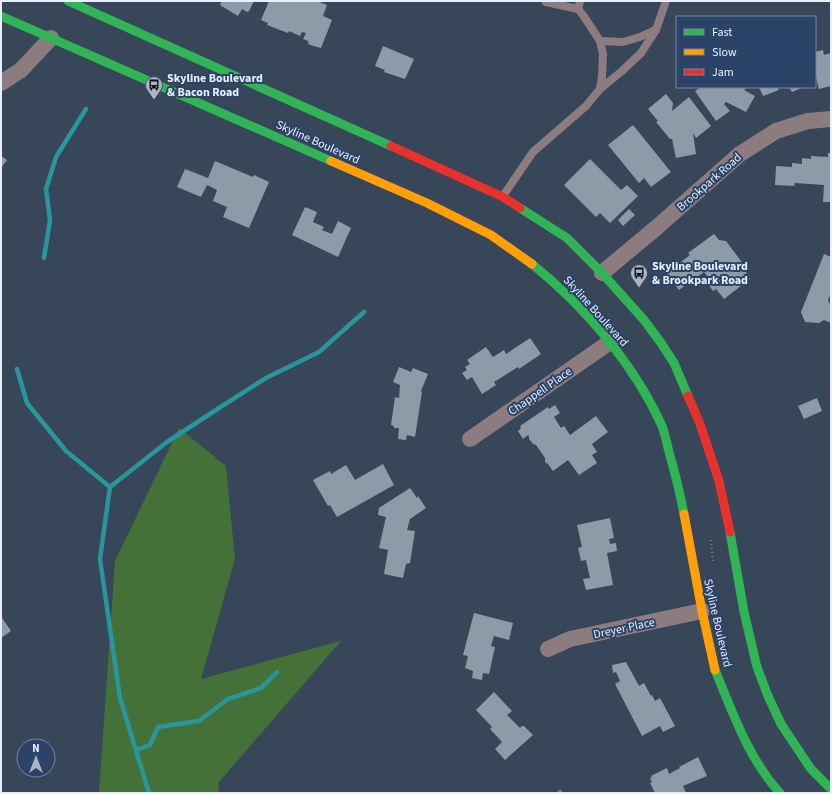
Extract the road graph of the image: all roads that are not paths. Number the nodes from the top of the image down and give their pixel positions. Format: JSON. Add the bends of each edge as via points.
{"nodes":[{"id":1,"x":68,"y":1,"type":"edge"},
{"id":2,"x":666,"y":1,"type":"edge"},
{"id":3,"x":546,"y":2,"type":"edge"},
{"id":4,"x":579,"y":5,"type":"edge"},
{"id":5,"x":1,"y":16,"type":"edge"},
{"id":6,"x":656,"y":30,"type":"junction"},
{"id":7,"x":51,"y":38,"type":"junction"},
{"id":8,"x":600,"y":41,"type":"junction"},
{"id":9,"x":1,"y":83,"type":"edge"},
{"id":10,"x":600,"y":88,"type":"junction"},
{"id":11,"x":831,"y":119,"type":"edge"},
{"id":12,"x":503,"y":197,"type":"junction"},
{"id":13,"x":602,"y":273,"type":"junction"},
{"id":14,"x":610,"y":342,"type":"junction"},
{"id":15,"x":470,"y":439,"type":"dead end"},
{"id":16,"x":702,"y":611,"type":"junction"},
{"id":17,"x":548,"y":649,"type":"dead end"},
{"id":18,"x":831,"y":790,"type":"edge"},
{"id":19,"x":780,"y":793,"type":"edge"}],
"edges":[{"from":1,"to":12,"type":"main road"},
{"from":2,"to":6,"type":"lane"},
{"from":3,"to":4,"type":"lane"},
{"from":4,"to":8,"type":"lane"},
{"from":5,"to":7,"type":"main road","name":"Skyline Boulevard"},
{"from":6,"to":8,"type":"lane","via":[[640,38],[623,42]]},
{"from":6,"to":10,"type":"lane","via":[[641,53]]},
{"from":7,"to":9,"type":"street","via":[[22,70]]},
{"from":7,"to":14,"type":"main road","name":"Skyline Boulevard","via":[[427,203],[491,235],[532,264],[568,295]]},
{"from":8,"to":10,"type":"lane","via":[[603,54]]},
{"from":10,"to":12,"type":"lane","via":[[586,106],[533,152]]},
{"from":11,"to":13,"type":"street","name":"Brookpark Road","via":[[808,121],[776,131],[740,154]]},
{"from":12,"to":13,"type":"main road","via":[[567,238]]},
{"from":13,"to":18,"type":"main road","via":[[644,320],[674,363],[700,424],[719,481],[757,667],[785,731],[811,769]]},
{"from":14,"to":15,"type":"street","name":"Chappell Place"},
{"from":14,"to":16,"type":"main road","name":"Skyline Boulevard","via":[[633,373],[662,427],[679,488]]},
{"from":16,"to":17,"type":"street","name":"Dreyer Place","via":[[570,639]]},
{"from":16,"to":19,"type":"main road","name":"Skyline Boulevard","via":[[716,669],[742,736],[767,779]]}]}
